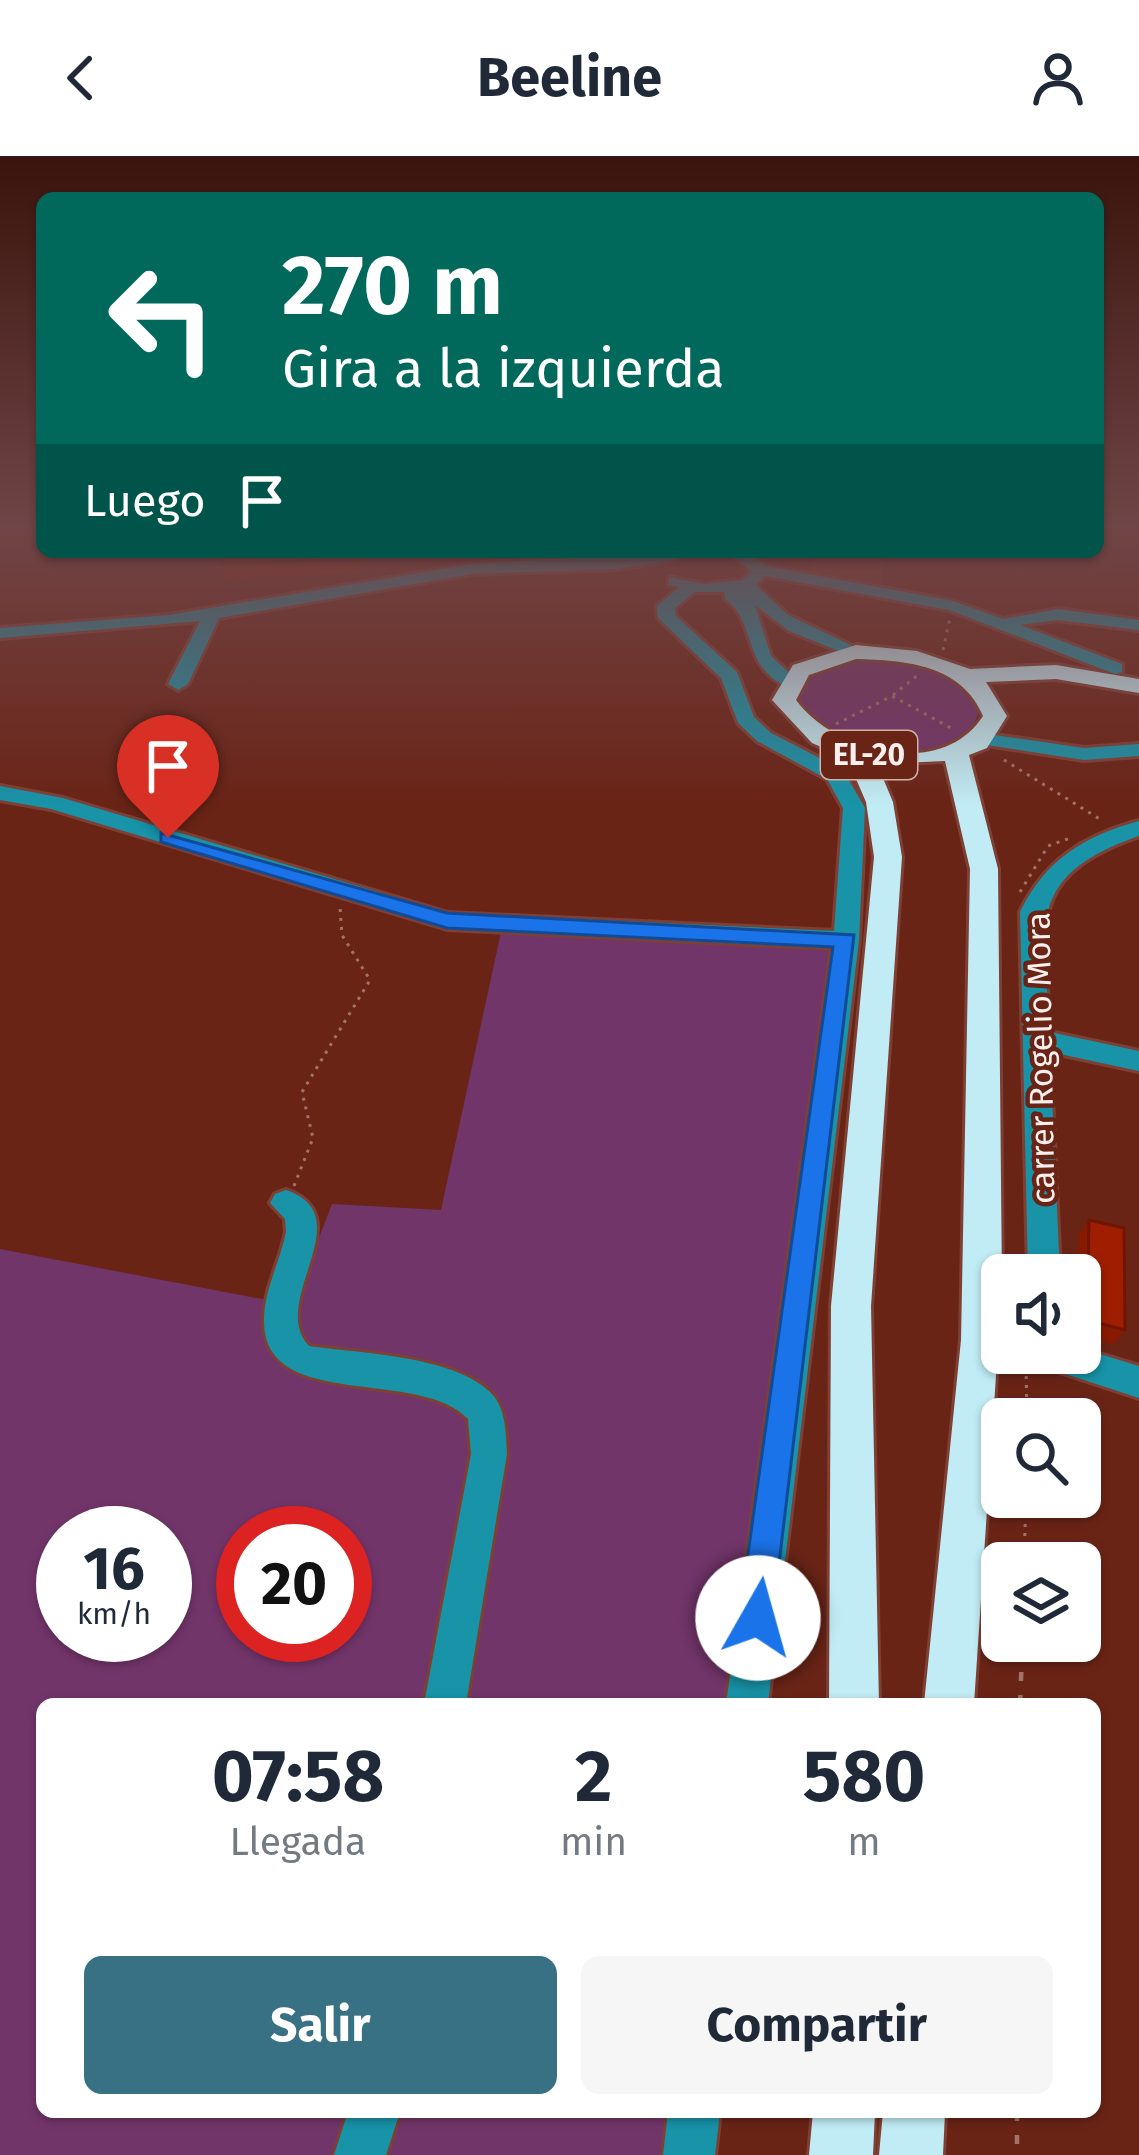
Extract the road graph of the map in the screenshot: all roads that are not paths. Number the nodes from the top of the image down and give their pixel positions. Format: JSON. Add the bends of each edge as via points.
{"nodes":[{"id":1,"x":190,"y":619,"type":"edge"},
{"id":2,"x":210,"y":619,"type":"edge"},
{"id":3,"x":669,"y":619,"type":"edge"},
{"id":4,"x":751,"y":619,"type":"edge"},
{"id":5,"x":784,"y":619,"type":"edge"},
{"id":6,"x":997,"y":619,"type":"edge"},
{"id":7,"x":1022,"y":619,"type":"edge"},
{"id":8,"x":1093,"y":619,"type":"edge"},
{"id":9,"x":1010,"y":623,"type":"junction"},
{"id":10,"x":1139,"y":625,"type":"edge"},
{"id":11,"x":0,"y":633,"type":"edge"},
{"id":12,"x":856,"y":652,"type":"junction"},
{"id":13,"x":1115,"y":668,"type":"dead end"},
{"id":14,"x":965,"y":676,"type":"junction"},
{"id":15,"x":788,"y":681,"type":"junction"},
{"id":16,"x":178,"y":684,"type":"dead end"},
{"id":17,"x":1139,"y":686,"type":"edge"},
{"id":18,"x":1139,"y":699,"type":"edge"},
{"id":19,"x":993,"y":709,"type":"junction"},
{"id":20,"x":970,"y":743,"type":"junction"},
{"id":21,"x":1139,"y":746,"type":"edge"},
{"id":22,"x":856,"y":752,"type":"junction"},
{"id":23,"x":0,"y":793,"type":"edge"},
{"id":24,"x":1139,"y":828,"type":"edge"},
{"id":25,"x":846,"y":940,"type":"junction"},
{"id":26,"x":1040,"y":1040,"type":"junction"},
{"id":27,"x":1139,"y":1061,"type":"edge"},
{"id":28,"x":286,"y":1203,"type":"road end"},
{"id":29,"x":1044,"y":1254,"type":"edge"},
{"id":30,"x":1101,"y":1371,"type":"edge"},
{"id":31,"x":1139,"y":1382,"type":"edge"},
{"id":32,"x":446,"y":1698,"type":"edge"},
{"id":33,"x":748,"y":1698,"type":"edge"},
{"id":34,"x":854,"y":1698,"type":"edge"},
{"id":35,"x":950,"y":1698,"type":"edge"},
{"id":36,"x":372,"y":2118,"type":"edge"},
{"id":37,"x":693,"y":2118,"type":"edge"},
{"id":38,"x":844,"y":2118,"type":"edge"},
{"id":39,"x":914,"y":2118,"type":"edge"},
{"id":40,"x":360,"y":2155,"type":"edge"},
{"id":41,"x":689,"y":2155,"type":"edge"},
{"id":42,"x":841,"y":2155,"type":"edge"},
{"id":43,"x":911,"y":2155,"type":"edge"}],
"edges":[{"from":1,"to":11,"type":"street"},
{"from":2,"to":16,"type":"street"},
{"from":3,"to":25,"type":"street","via":[[730,676],[745,719],[847,790],[854,808]]},
{"from":4,"to":15,"type":"street","via":[[762,658]]},
{"from":5,"to":12,"type":"street"},
{"from":6,"to":9,"type":"street"},
{"from":7,"to":9,"type":"street"},
{"from":8,"to":10,"type":"street"},
{"from":9,"to":13,"type":"street"},
{"from":12,"to":14,"type":"highway","via":[[914,656]]},
{"from":12,"to":15,"type":"highway","via":[[802,667]]},
{"from":14,"to":17,"type":"highway","via":[[1056,672]]},
{"from":14,"to":19,"type":"highway"},
{"from":15,"to":22,"type":"highway","number":"EL-20","via":[[784,700],[795,720]]},
{"from":18,"to":19,"type":"highway","via":[[1011,691]]},
{"from":19,"to":20,"type":"highway"},
{"from":19,"to":21,"type":"street","via":[[1008,731],[1057,744]]},
{"from":20,"to":21,"type":"street","via":[[1084,754]]},
{"from":20,"to":22,"type":"highway","number":"EL-20","via":[[908,759]]},
{"from":20,"to":35,"type":"highway","number":"EL-20","via":[[984,869],[982,1340]]},
{"from":22,"to":34,"type":"highway","number":"EL-20","via":[[873,776],[888,856],[851,1306]]},
{"from":23,"to":25,"type":"street","via":[[447,920]]},
{"from":24,"to":26,"type":"street","name":"carrer Rogelio Mora","via":[[1083,849],[1045,879],[1032,912]]},
{"from":25,"to":33,"type":"street"},
{"from":26,"to":27,"type":"street"},
{"from":26,"to":29,"type":"street","name":"carrer Rogelio Mora"},
{"from":28,"to":32,"type":"street","via":[[299,1213],[305,1236],[278,1329],[285,1349],[300,1360],[451,1389],[477,1402],[488,1423]]},
{"from":30,"to":31,"type":"street"},
{"from":36,"to":40,"type":"street"},
{"from":37,"to":41,"type":"street"},
{"from":38,"to":42,"type":"highway"},
{"from":39,"to":43,"type":"highway"}]}
